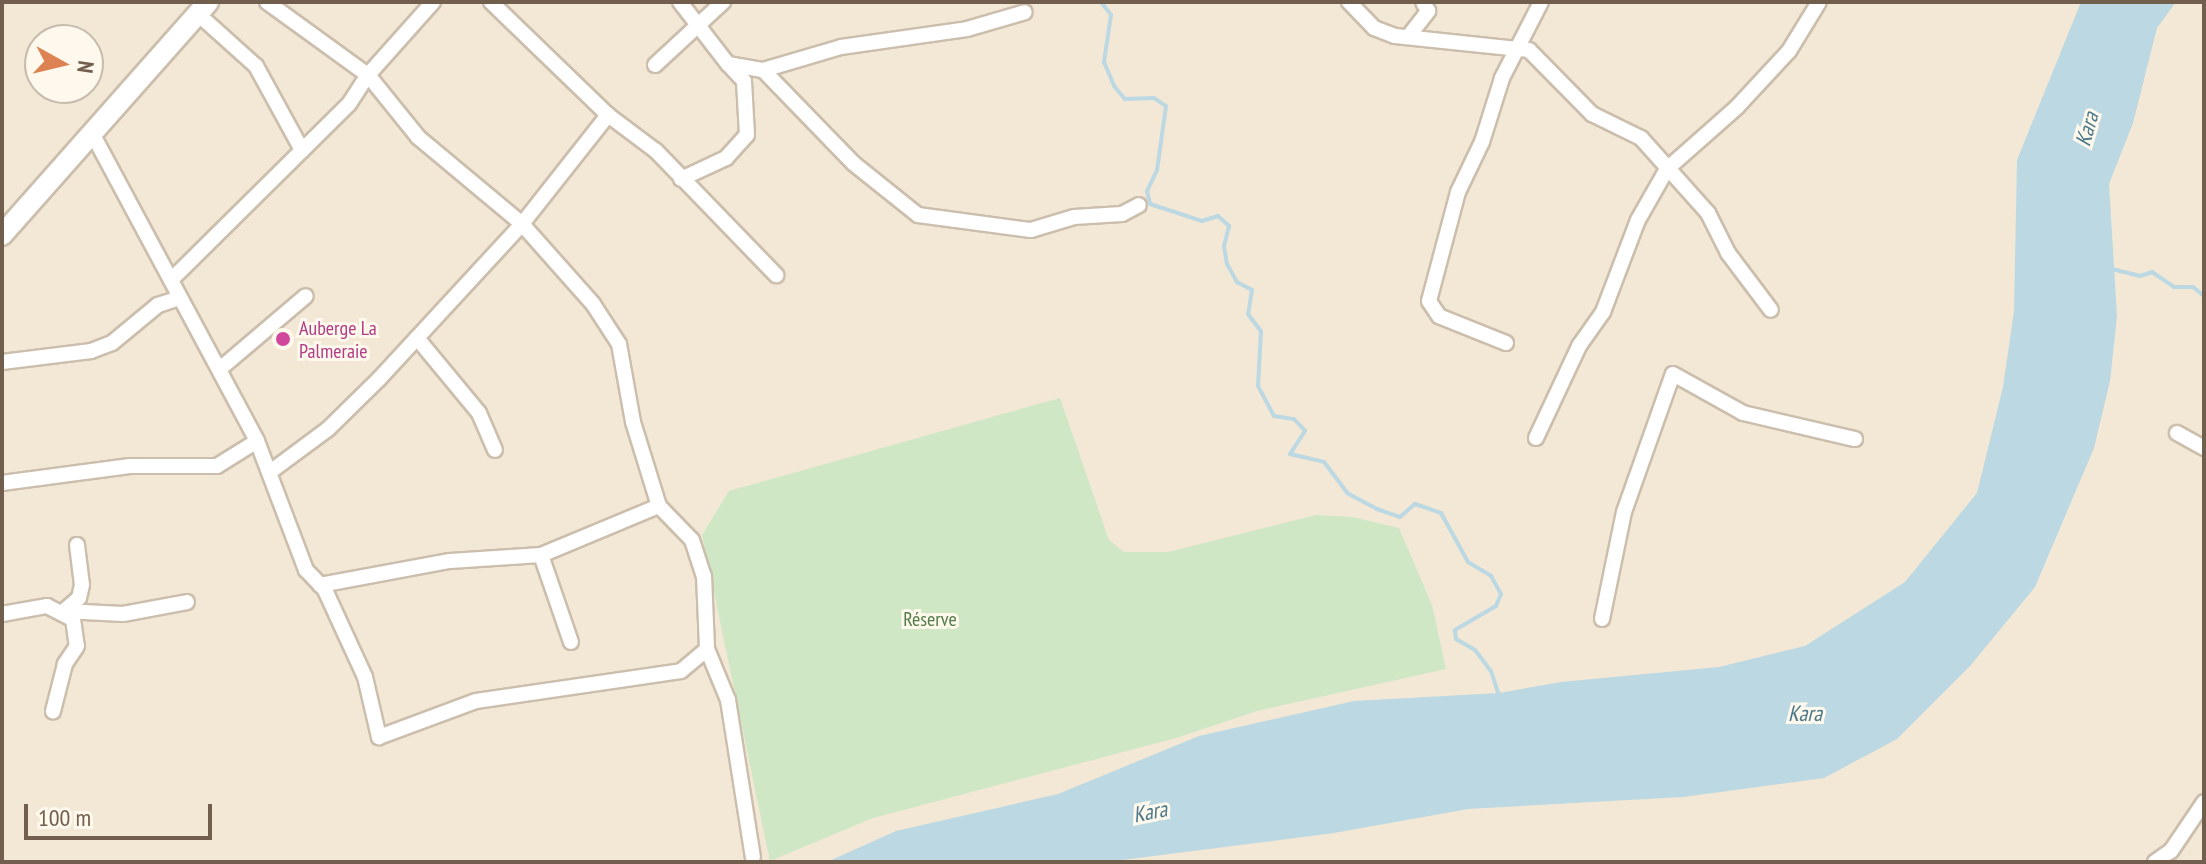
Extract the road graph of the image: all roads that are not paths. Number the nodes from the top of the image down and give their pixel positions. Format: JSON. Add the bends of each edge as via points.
{"nodes":[{"id":1,"x":267,"y":2,"type":"edge"},
{"id":2,"x":433,"y":2,"type":"edge"},
{"id":3,"x":491,"y":2,"type":"edge"},
{"id":4,"x":680,"y":2,"type":"edge"},
{"id":5,"x":723,"y":2,"type":"edge"},
{"id":6,"x":1349,"y":2,"type":"edge"},
{"id":7,"x":1423,"y":2,"type":"edge"},
{"id":8,"x":1541,"y":2,"type":"edge"},
{"id":9,"x":1819,"y":2,"type":"edge"},
{"id":10,"x":203,"y":8,"type":"edge"},
{"id":11,"x":1025,"y":12,"type":"dead end"},
{"id":12,"x":701,"y":24,"type":"junction"},
{"id":13,"x":1408,"y":37,"type":"junction"},
{"id":14,"x":1520,"y":48,"type":"junction"},
{"id":15,"x":728,"y":64,"type":"junction"},
{"id":16,"x":655,"y":65,"type":"dead end"},
{"id":17,"x":763,"y":70,"type":"junction"},
{"id":18,"x":368,"y":75,"type":"junction"},
{"id":19,"x":608,"y":115,"type":"junction"},
{"id":20,"x":92,"y":133,"type":"junction"},
{"id":21,"x":302,"y":150,"type":"junction"},
{"id":22,"x":1667,"y":169,"type":"junction"},
{"id":23,"x":681,"y":179,"type":"junction"},
{"id":24,"x":1139,"y":205,"type":"dead end"},
{"id":25,"x":522,"y":224,"type":"junction"},
{"id":26,"x":2,"y":235,"type":"edge"},
{"id":27,"x":776,"y":275,"type":"dead end"},
{"id":28,"x":171,"y":280,"type":"junction"},
{"id":29,"x":306,"y":296,"type":"dead end"},
{"id":30,"x":180,"y":298,"type":"junction"},
{"id":31,"x":1771,"y":310,"type":"dead end"},
{"id":32,"x":417,"y":338,"type":"junction"},
{"id":33,"x":1506,"y":343,"type":"dead end"},
{"id":34,"x":2,"y":362,"type":"edge"},
{"id":35,"x":221,"y":368,"type":"junction"},
{"id":36,"x":2177,"y":433,"type":"dead end"},
{"id":37,"x":1536,"y":438,"type":"dead end"},
{"id":38,"x":1855,"y":439,"type":"dead end"},
{"id":39,"x":257,"y":441,"type":"junction"},
{"id":40,"x":2204,"y":448,"type":"edge"},
{"id":41,"x":495,"y":450,"type":"dead end"},
{"id":42,"x":270,"y":472,"type":"junction"},
{"id":43,"x":2,"y":483,"type":"edge"},
{"id":44,"x":659,"y":506,"type":"junction"},
{"id":45,"x":77,"y":545,"type":"dead end"},
{"id":46,"x":541,"y":555,"type":"junction"},
{"id":47,"x":320,"y":585,"type":"junction"},
{"id":48,"x":187,"y":602,"type":"dead end"},
{"id":49,"x":64,"y":611,"type":"junction"},
{"id":50,"x":2,"y":614,"type":"edge"},
{"id":51,"x":1602,"y":619,"type":"dead end"},
{"id":52,"x":571,"y":642,"type":"dead end"},
{"id":53,"x":707,"y":649,"type":"junction"},
{"id":54,"x":53,"y":711,"type":"dead end"},
{"id":55,"x":2204,"y":802,"type":"edge"},
{"id":56,"x":753,"y":857,"type":"dead end"},
{"id":57,"x":2174,"y":857,"type":"edge"},
{"id":58,"x":2155,"y":862,"type":"edge"}],
"edges":[{"from":1,"to":18,"type":"street"},
{"from":2,"to":18,"type":"street"},
{"from":3,"to":19,"type":"street"},
{"from":4,"to":12,"type":"street"},
{"from":5,"to":12,"type":"street"},
{"from":6,"to":13,"type":"street","via":[[1374,28]]},
{"from":7,"to":13,"type":"street","via":[[1428,11]]},
{"from":8,"to":14,"type":"street"},
{"from":9,"to":22,"type":"street","via":[[1789,51],[1737,107]]},
{"from":10,"to":20,"type":"main road"},
{"from":10,"to":21,"type":"street","via":[[256,66]]},
{"from":11,"to":17,"type":"street","via":[[967,29],[841,47]]},
{"from":12,"to":15,"type":"street"},
{"from":12,"to":16,"type":"street"},
{"from":13,"to":14,"type":"street"},
{"from":14,"to":22,"type":"street","via":[[1529,50],[1592,114],[1641,138]]},
{"from":14,"to":33,"type":"street","via":[[1502,78],[1482,142],[1458,192],[1429,301],[1439,316]]},
{"from":15,"to":17,"type":"street"},
{"from":15,"to":23,"type":"street","via":[[744,81],[747,135],[726,158]]},
{"from":17,"to":24,"type":"street","via":[[853,163],[918,215],[1031,230],[1074,217],[1122,214]]},
{"from":18,"to":21,"type":"street","via":[[349,104]]},
{"from":18,"to":25,"type":"street","via":[[418,137]]},
{"from":19,"to":23,"type":"street","via":[[656,151]]},
{"from":19,"to":25,"type":"street"},
{"from":20,"to":26,"type":"main road"},
{"from":20,"to":28,"type":"street"},
{"from":21,"to":28,"type":"street"},
{"from":22,"to":31,"type":"street","via":[[1708,213],[1728,253]]},
{"from":22,"to":37,"type":"street","via":[[1638,220],[1603,312],[1579,346]]},
{"from":23,"to":27,"type":"street"},
{"from":25,"to":32,"type":"street"},
{"from":25,"to":44,"type":"street","via":[[593,304],[619,344],[633,422]]},
{"from":28,"to":30,"type":"street"},
{"from":29,"to":35,"type":"street"},
{"from":30,"to":34,"type":"street","via":[[158,305],[112,343],[91,351]]},
{"from":30,"to":35,"type":"street"},
{"from":32,"to":41,"type":"street","via":[[479,413]]},
{"from":32,"to":42,"type":"street","via":[[328,429]]},
{"from":35,"to":39,"type":"street"},
{"from":36,"to":40,"type":"street"},
{"from":38,"to":51,"type":"street","via":[[1743,413],[1673,374],[1624,512]]},
{"from":39,"to":42,"type":"street"},
{"from":39,"to":43,"type":"street","via":[[217,466],[130,466]]},
{"from":42,"to":47,"type":"street","via":[[306,570]]},
{"from":44,"to":46,"type":"street"},
{"from":44,"to":53,"type":"street","via":[[692,540],[708,610]]},
{"from":45,"to":49,"type":"street","via":[[82,585],[79,598]]},
{"from":46,"to":47,"type":"street","via":[[450,561]]},
{"from":46,"to":52,"type":"street"},
{"from":47,"to":53,"type":"street","via":[[365,677],[379,737],[476,701],[681,671]]},
{"from":48,"to":49,"type":"street","via":[[123,614]]},
{"from":49,"to":50,"type":"street","via":[[47,606]]},
{"from":49,"to":54,"type":"street","via":[[73,619],[77,646],[65,664]]},
{"from":53,"to":56,"type":"street","via":[[728,700]]},
{"from":55,"to":57,"type":"street"},
{"from":57,"to":58,"type":"street"}]}
